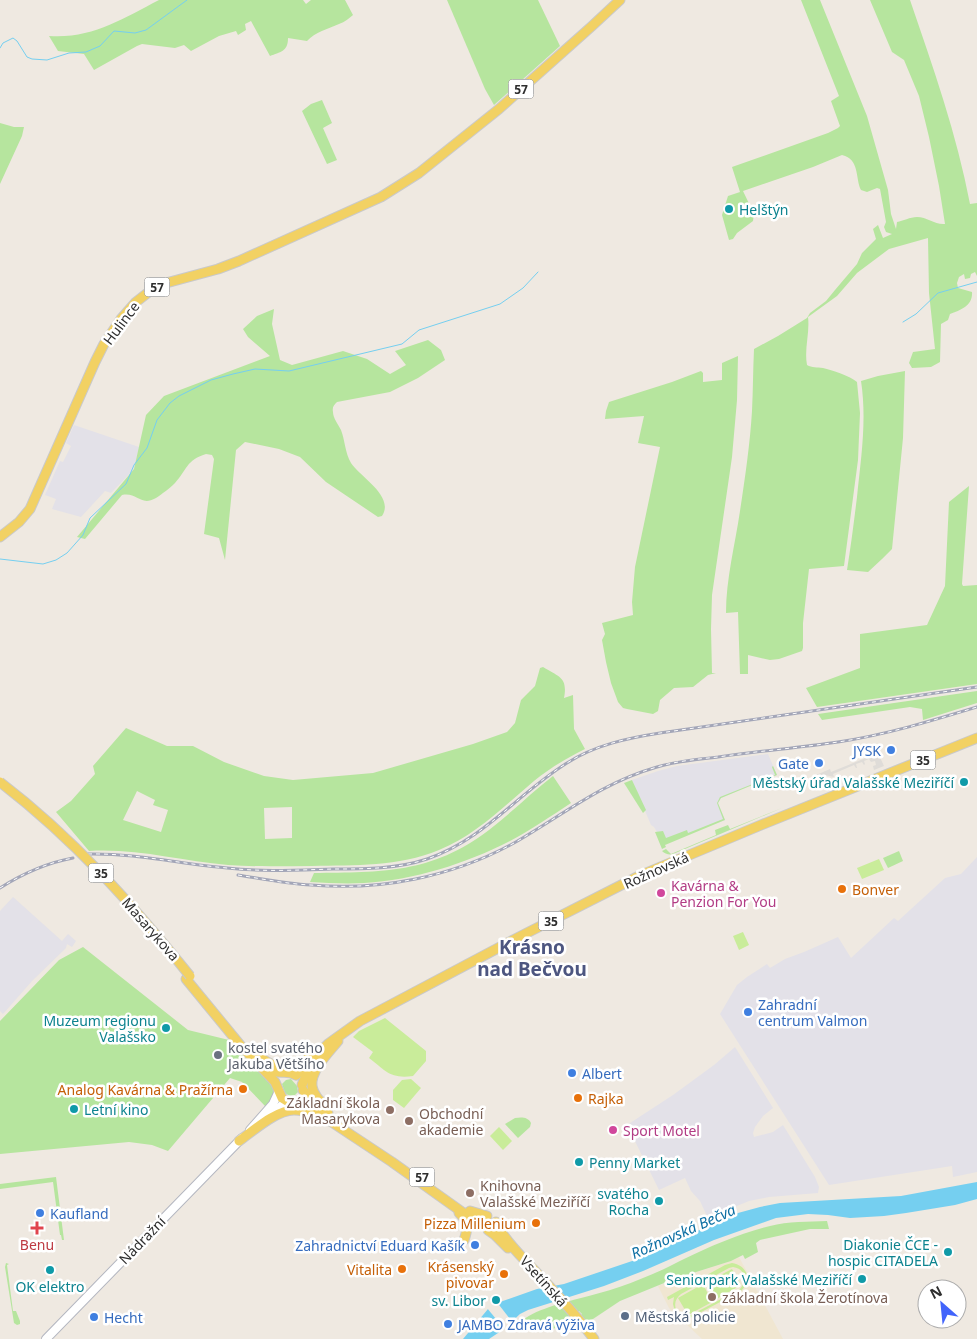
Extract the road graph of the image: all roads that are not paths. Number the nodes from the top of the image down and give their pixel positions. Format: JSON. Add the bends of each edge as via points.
{"nodes":[{"id":1,"x":620,"y":0,"type":"edge"},
{"id":2,"x":0,"y":537,"type":"edge"},
{"id":3,"x":977,"y":738,"type":"edge"},
{"id":4,"x":0,"y":782,"type":"edge"},
{"id":5,"x":0,"y":789,"type":"edge"},
{"id":6,"x":188,"y":977,"type":"junction"},
{"id":7,"x":348,"y":1030,"type":"junction"},
{"id":8,"x":328,"y":1044,"type":"junction"},
{"id":9,"x":253,"y":1052,"type":"junction"},
{"id":10,"x":296,"y":1075,"type":"junction"},
{"id":11,"x":278,"y":1088,"type":"junction"},
{"id":12,"x":303,"y":1088,"type":"junction"},
{"id":13,"x":287,"y":1101,"type":"junction"},
{"id":14,"x":340,"y":1123,"type":"junction"},
{"id":15,"x":239,"y":1141,"type":"junction"},
{"id":16,"x":369,"y":1146,"type":"junction"},
{"id":17,"x":392,"y":1170,"type":"dead end"},
{"id":18,"x":404,"y":1170,"type":"junction"},
{"id":19,"x":484,"y":1219,"type":"junction"},
{"id":20,"x":496,"y":1222,"type":"junction"},
{"id":21,"x":488,"y":1230,"type":"junction"},
{"id":22,"x":464,"y":1240,"type":"dead end"},
{"id":23,"x":514,"y":1251,"type":"junction"},
{"id":24,"x":576,"y":1319,"type":"junction"},
{"id":25,"x":46,"y":1339,"type":"edge"},
{"id":26,"x":590,"y":1339,"type":"edge"},
{"id":27,"x":594,"y":1339,"type":"edge"}],
"edges":[{"from":1,"to":2,"type":"main road","name":"Hulince","number":"57","via":[[488,119],[399,187],[239,261],[161,285],[142,295],[121,319],[98,356],[30,509],[20,522]]},
{"from":3,"to":7,"type":"main road","name":"Rožnovská","number":"35","via":[[639,876],[384,1008]]},
{"from":4,"to":6,"type":"main road","name":"Masarykova","number":"35","bridge":true,"via":[[91,863],[142,918]]},
{"from":5,"to":6,"type":"main road","name":"Masarykova","number":"35","via":[[87,867]]},
{"from":6,"to":9,"type":"main road","name":"Masarykova","number":"35"},
{"from":6,"to":11,"type":"main road","name":"Masarykova","number":"35","via":[[240,1046]]},
{"from":7,"to":8,"type":"main road","name":"Rožnovská","number":"35"},
{"from":7,"to":12,"type":"main road","name":"Rožnovská","number":"35","via":[[308,1071]]},
{"from":7,"to":14,"type":"main road","number":"57","via":[[321,1062],[312,1080],[314,1092]]},
{"from":8,"to":9,"type":"main road","number":"35","via":[[301,1063],[286,1068],[272,1065]]},
{"from":8,"to":10,"type":"main road","name":"Rožnovská","number":"35"},
{"from":9,"to":10,"type":"main road","name":"Masarykova","number":"35","via":[[269,1069]]},
{"from":10,"to":11,"type":"main road","number":"35","via":[[280,1080]]},
{"from":10,"to":12,"type":"main road"},
{"from":11,"to":13,"type":"main road","number":"35","via":[[281,1097]]},
{"from":11,"to":15,"type":"main road","name":"Nádražní","via":[[273,1104]]},
{"from":12,"to":13,"type":"main road","number":"35","via":[[299,1097]]},
{"from":12,"to":14,"type":"main road","number":"57","via":[[308,1098]]},
{"from":13,"to":15,"type":"main road","name":"Nádražní"},
{"from":13,"to":16,"type":"main road","number":"57","via":[[309,1107]]},
{"from":14,"to":19,"type":"main road","number":"57"},
{"from":15,"to":16,"type":"main road","via":[[272,1117],[295,1110],[316,1116]]},
{"from":15,"to":25,"type":"main road","name":"Nádražní"},
{"from":16,"to":17,"type":"main road","number":"57","via":[[389,1162]]},
{"from":16,"to":18,"type":"main road","number":"57"},
{"from":18,"to":19,"type":"main road","number":"57","via":[[462,1212]]},
{"from":18,"to":22,"type":"main road","via":[[464,1218],[468,1227]]},
{"from":19,"to":20,"type":"main road","number":"57","via":[[493,1218]]},
{"from":19,"to":21,"type":"main road","number":"57","via":[[483,1227]]},
{"from":20,"to":21,"type":"main road"},
{"from":20,"to":23,"type":"main road","name":"Vsetínská","number":"57"},
{"from":21,"to":23,"type":"main road","name":"Vsetínská","number":"57"},
{"from":23,"to":24,"type":"main road","name":"Vsetínská","number":"57"},
{"from":24,"to":26,"type":"main road","name":"Vsetínská","number":"57"},
{"from":24,"to":27,"type":"main road","name":"Vsetínská","number":"57"}]}
